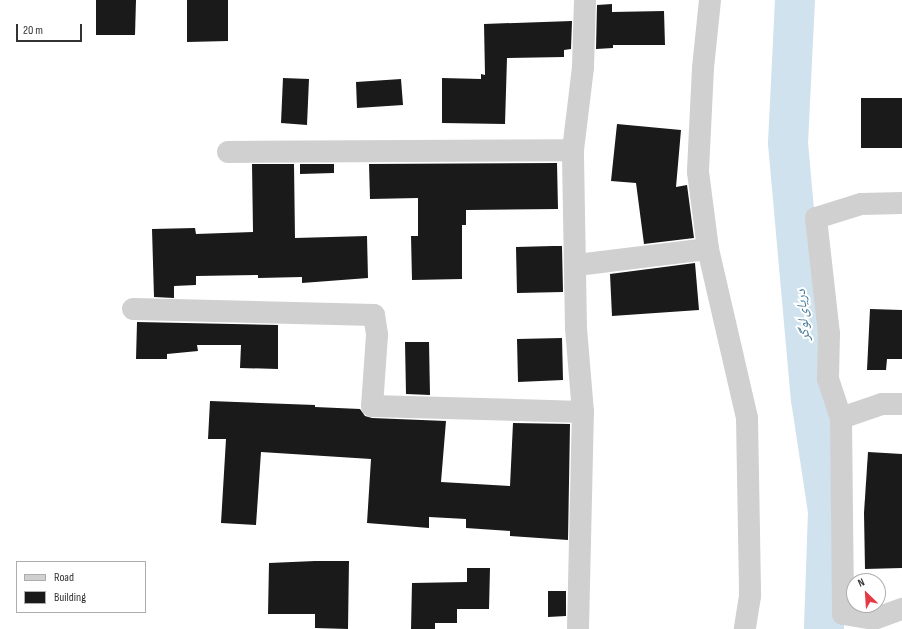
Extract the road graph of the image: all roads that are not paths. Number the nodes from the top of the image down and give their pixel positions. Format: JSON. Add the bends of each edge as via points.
{"nodes":[{"id":1,"x":585,"y":0,"type":"edge"},
{"id":2,"x":710,"y":0,"type":"edge"},
{"id":3,"x":573,"y":150,"type":"junction"},
{"id":4,"x":228,"y":152,"type":"dead end"},
{"id":5,"x":902,"y":203,"type":"edge"},
{"id":6,"x":708,"y":249,"type":"junction"},
{"id":7,"x":577,"y":265,"type":"junction"},
{"id":8,"x":133,"y":309,"type":"dead end"},
{"id":9,"x":902,"y":404,"type":"edge"},
{"id":10,"x":583,"y":412,"type":"junction"},
{"id":11,"x":841,"y":418,"type":"junction"},
{"id":12,"x":902,"y":609,"type":"edge"},
{"id":13,"x":578,"y":629,"type":"edge"},
{"id":14,"x":745,"y":629,"type":"edge"}],
"edges":[{"from":1,"to":3,"type":"street","via":[[584,67]]},
{"from":2,"to":6,"type":"street","via":[[698,137],[698,172]]},
{"from":3,"to":4,"type":"street"},
{"from":3,"to":7,"type":"street"},
{"from":5,"to":11,"type":"street","via":[[861,204],[816,218],[829,334],[828,379]]},
{"from":6,"to":7,"type":"street"},
{"from":6,"to":14,"type":"street","via":[[747,418],[750,596]]},
{"from":7,"to":10,"type":"street","via":[[576,328]]},
{"from":8,"to":10,"type":"street","via":[[374,315],[377,335],[372,406]]},
{"from":9,"to":11,"type":"street","via":[[882,404]]},
{"from":10,"to":13,"type":"street"},
{"from":11,"to":12,"type":"street","via":[[843,614],[874,619]]}]}
